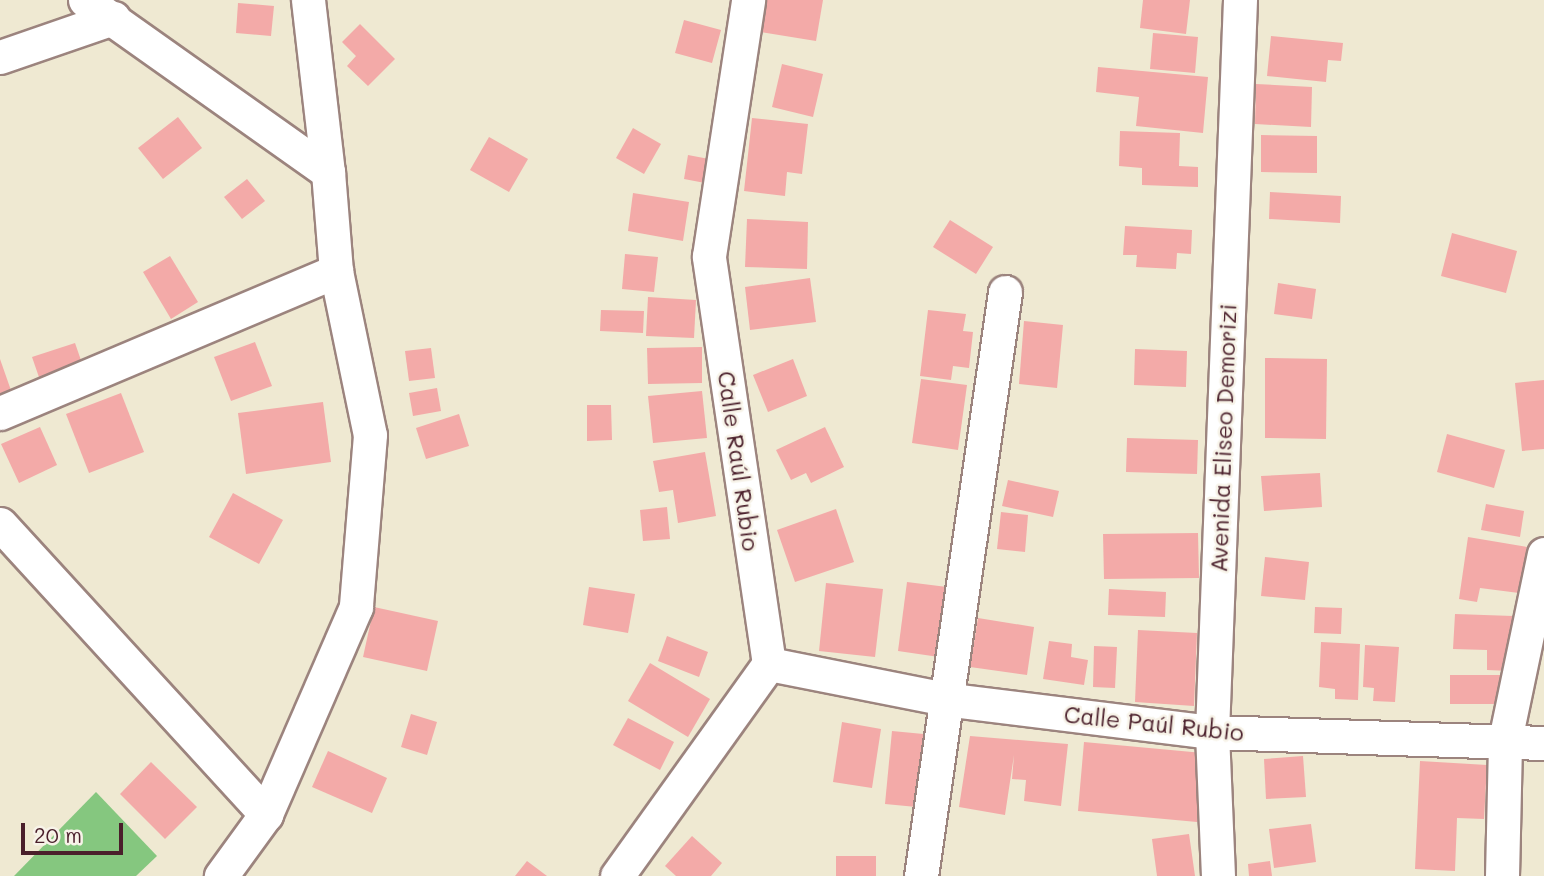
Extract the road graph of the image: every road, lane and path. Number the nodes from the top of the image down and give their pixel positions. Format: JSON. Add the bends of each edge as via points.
{"nodes":[{"id":1,"x":85,"y":0,"type":"edge"},
{"id":2,"x":308,"y":0,"type":"edge"},
{"id":3,"x":748,"y":0,"type":"edge"},
{"id":4,"x":1240,"y":0,"type":"edge"},
{"id":5,"x":113,"y":18,"type":"junction"},
{"id":6,"x":0,"y":57,"type":"edge"},
{"id":7,"x":328,"y":172,"type":"junction"},
{"id":8,"x":336,"y":271,"type":"junction"},
{"id":9,"x":1005,"y":292,"type":"dead end"},
{"id":10,"x":0,"y":413,"type":"edge"},
{"id":11,"x":0,"y":524,"type":"edge"},
{"id":12,"x":1544,"y":554,"type":"edge"},
{"id":13,"x":769,"y":664,"type":"junction"},
{"id":14,"x":951,"y":700,"type":"junction"},
{"id":15,"x":1212,"y":732,"type":"junction"},
{"id":16,"x":1505,"y":740,"type":"junction"},
{"id":17,"x":1544,"y":743,"type":"edge"},
{"id":18,"x":266,"y":814,"type":"junction"},
{"id":19,"x":238,"y":869,"type":"edge"},
{"id":20,"x":617,"y":876,"type":"edge"},
{"id":21,"x":921,"y":876,"type":"edge"},
{"id":22,"x":1218,"y":876,"type":"edge"},
{"id":23,"x":1502,"y":876,"type":"edge"}],
"edges":[{"from":1,"to":5,"type":"street"},
{"from":2,"to":7,"type":"street"},
{"from":3,"to":13,"type":"street","name":"Calle Raúl Rubio","via":[[709,257]]},
{"from":4,"to":15,"type":"street","name":"Avenida Eliseo Demorizi"},
{"from":5,"to":6,"type":"street"},
{"from":5,"to":7,"type":"street"},
{"from":7,"to":8,"type":"street"},
{"from":8,"to":10,"type":"street"},
{"from":8,"to":18,"type":"street","via":[[370,435],[356,607]]},
{"from":9,"to":14,"type":"street"},
{"from":11,"to":18,"type":"street"},
{"from":12,"to":16,"type":"street"},
{"from":13,"to":14,"type":"street","name":"Calle Paúl Rubio"},
{"from":13,"to":20,"type":"street"},
{"from":14,"to":15,"type":"street","name":"Calle Paúl Rubio"},
{"from":14,"to":21,"type":"street"},
{"from":15,"to":16,"type":"street","name":"Calle Paúl Rubio"},
{"from":15,"to":22,"type":"street","name":"Avenida Eliseo Demorizi"},
{"from":16,"to":17,"type":"street","name":"Calle Paúl Rubio"},
{"from":16,"to":23,"type":"street"},
{"from":18,"to":19,"type":"street"}]}
